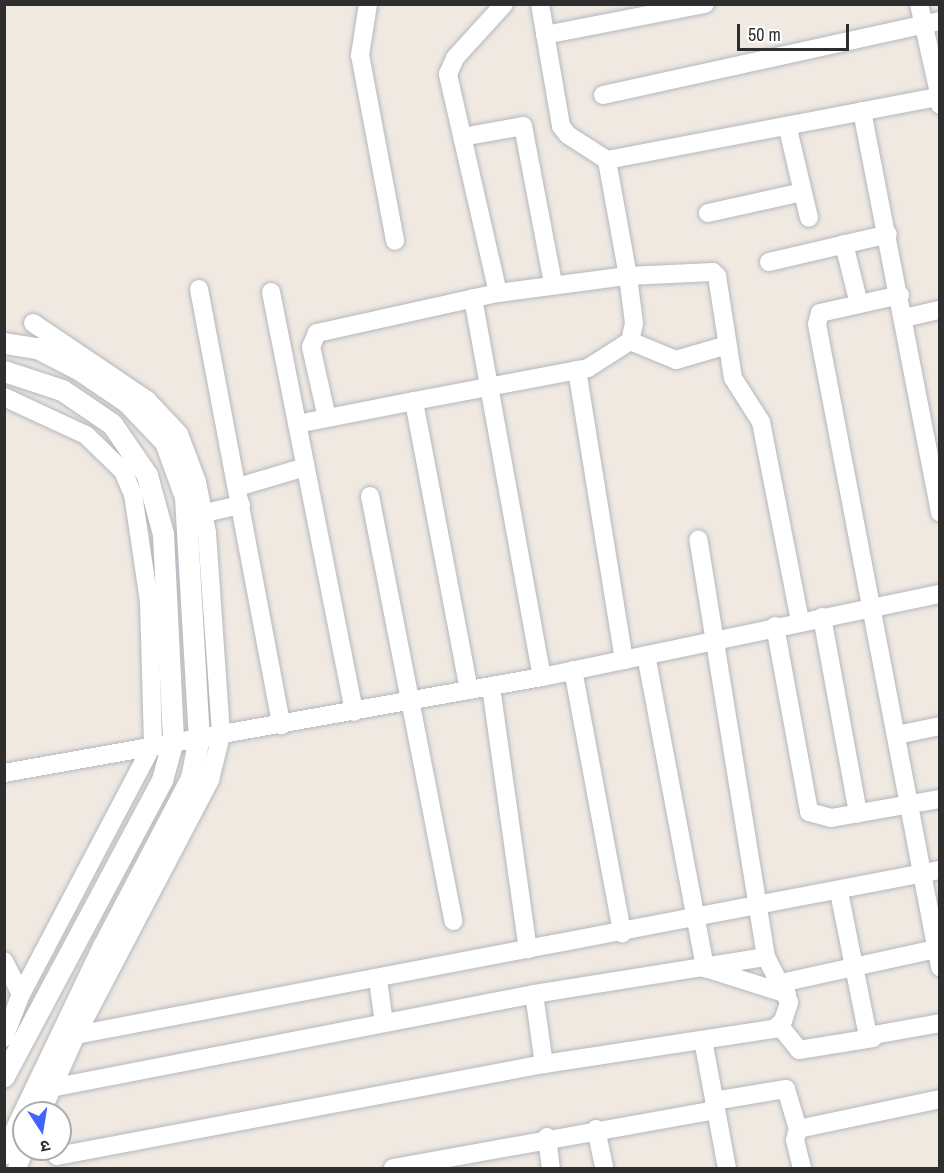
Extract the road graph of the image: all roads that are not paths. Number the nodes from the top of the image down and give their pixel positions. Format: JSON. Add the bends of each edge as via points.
{"nodes":[{"id":1,"x":368,"y":4,"type":"edge"},
{"id":2,"x":504,"y":4,"type":"edge"},
{"id":3,"x":540,"y":4,"type":"edge"},
{"id":4,"x":705,"y":4,"type":"edge"},
{"id":5,"x":919,"y":4,"type":"edge"},
{"id":6,"x":683,"y":7,"type":"edge"},
{"id":7,"x":931,"y":23,"type":"edge"},
{"id":8,"x":545,"y":35,"type":"junction"},
{"id":9,"x":603,"y":96,"type":"dead end"},
{"id":10,"x":939,"y":100,"type":"edge"},
{"id":11,"x":862,"y":111,"type":"junction"},
{"id":12,"x":788,"y":129,"type":"junction"},
{"id":13,"x":462,"y":136,"type":"junction"},
{"id":14,"x":607,"y":160,"type":"junction"},
{"id":15,"x":803,"y":192,"type":"junction"},
{"id":16,"x":708,"y":213,"type":"dead end"},
{"id":17,"x":809,"y":218,"type":"dead end"},
{"id":18,"x":888,"y":234,"type":"junction"},
{"id":19,"x":395,"y":241,"type":"dead end"},
{"id":20,"x":844,"y":244,"type":"junction"},
{"id":21,"x":769,"y":262,"type":"dead end"},
{"id":22,"x":628,"y":276,"type":"junction"},
{"id":23,"x":553,"y":284,"type":"junction"},
{"id":24,"x":199,"y":289,"type":"dead end"},
{"id":25,"x":271,"y":292,"type":"dead end"},
{"id":26,"x":498,"y":293,"type":"junction"},
{"id":27,"x":900,"y":295,"type":"junction"},
{"id":28,"x":473,"y":298,"type":"junction"},
{"id":29,"x":859,"y":304,"type":"junction"},
{"id":30,"x":939,"y":310,"type":"edge"},
{"id":31,"x":904,"y":318,"type":"junction"},
{"id":32,"x":33,"y":323,"type":"dead end"},
{"id":33,"x":630,"y":341,"type":"junction"},
{"id":34,"x":4,"y":344,"type":"edge"},
{"id":35,"x":727,"y":345,"type":"junction"},
{"id":36,"x":577,"y":370,"type":"junction"},
{"id":37,"x":14,"y":373,"type":"edge"},
{"id":38,"x":486,"y":386,"type":"junction"},
{"id":39,"x":4,"y":398,"type":"edge"},
{"id":40,"x":414,"y":401,"type":"junction"},
{"id":41,"x":327,"y":418,"type":"junction"},
{"id":42,"x":297,"y":424,"type":"junction"},
{"id":43,"x":305,"y":467,"type":"junction"},
{"id":44,"x":238,"y":487,"type":"junction"},
{"id":45,"x":370,"y":496,"type":"dead end"},
{"id":46,"x":241,"y":505,"type":"junction"},
{"id":47,"x":939,"y":510,"type":"edge"},
{"id":48,"x":205,"y":513,"type":"junction"},
{"id":49,"x":698,"y":539,"type":"dead end"},
{"id":50,"x":939,"y":594,"type":"edge"},
{"id":51,"x":872,"y":607,"type":"junction"},
{"id":52,"x":822,"y":616,"type":"junction"},
{"id":53,"x":800,"y":621,"type":"junction"},
{"id":54,"x":775,"y":626,"type":"junction"},
{"id":55,"x":717,"y":640,"type":"junction"},
{"id":56,"x":646,"y":655,"type":"junction"},
{"id":57,"x":624,"y":660,"type":"junction"},
{"id":58,"x":573,"y":670,"type":"junction"},
{"id":59,"x":542,"y":677,"type":"junction"},
{"id":60,"x":491,"y":687,"type":"junction"},
{"id":61,"x":469,"y":690,"type":"junction"},
{"id":62,"x":412,"y":701,"type":"junction"},
{"id":63,"x":354,"y":712,"type":"junction"},
{"id":64,"x":281,"y":725,"type":"junction"},
{"id":65,"x":939,"y":726,"type":"edge"},
{"id":66,"x":221,"y":735,"type":"junction"},
{"id":67,"x":897,"y":735,"type":"junction"},
{"id":68,"x":199,"y":737,"type":"junction"},
{"id":69,"x":163,"y":742,"type":"junction"},
{"id":70,"x":4,"y":773,"type":"edge"},
{"id":71,"x":939,"y":799,"type":"edge"},
{"id":72,"x":908,"y":805,"type":"junction"},
{"id":73,"x":858,"y":814,"type":"junction"},
{"id":74,"x":931,"y":872,"type":"edge"},
{"id":75,"x":839,"y":892,"type":"junction"},
{"id":76,"x":759,"y":908,"type":"junction"},
{"id":77,"x":696,"y":919,"type":"junction"},
{"id":78,"x":453,"y":921,"type":"dead end"},
{"id":79,"x":936,"y":928,"type":"edge"},
{"id":80,"x":622,"y":933,"type":"junction"},
{"id":81,"x":528,"y":949,"type":"junction"},
{"id":82,"x":936,"y":949,"type":"junction"},
{"id":83,"x":766,"y":957,"type":"junction"},
{"id":84,"x":4,"y":961,"type":"edge"},
{"id":85,"x":853,"y":964,"type":"junction"},
{"id":86,"x":939,"y":967,"type":"edge"},
{"id":87,"x":705,"y":968,"type":"junction"},
{"id":88,"x":378,"y":980,"type":"junction"},
{"id":89,"x":784,"y":989,"type":"junction"},
{"id":90,"x":21,"y":994,"type":"junction"},
{"id":91,"x":534,"y":994,"type":"junction"},
{"id":92,"x":384,"y":1023,"type":"junction"},
{"id":93,"x":939,"y":1023,"type":"edge"},
{"id":94,"x":779,"y":1025,"type":"junction"},
{"id":95,"x":76,"y":1035,"type":"junction"},
{"id":96,"x":4,"y":1038,"type":"edge"},
{"id":97,"x":873,"y":1038,"type":"junction"},
{"id":98,"x":703,"y":1040,"type":"junction"},
{"id":99,"x":544,"y":1064,"type":"junction"},
{"id":100,"x":4,"y":1076,"type":"edge"},
{"id":101,"x":56,"y":1087,"type":"junction"},
{"id":102,"x":939,"y":1099,"type":"edge"},
{"id":103,"x":48,"y":1101,"type":"edge"},
{"id":104,"x":715,"y":1106,"type":"junction"},
{"id":105,"x":596,"y":1129,"type":"junction"},
{"id":106,"x":798,"y":1129,"type":"junction"},
{"id":107,"x":546,"y":1137,"type":"junction"},
{"id":108,"x":4,"y":1154,"type":"edge"},
{"id":109,"x":72,"y":1155,"type":"edge"},
{"id":110,"x":393,"y":1168,"type":"edge"},
{"id":111,"x":551,"y":1168,"type":"edge"},
{"id":112,"x":604,"y":1168,"type":"edge"},
{"id":113,"x":728,"y":1168,"type":"edge"},
{"id":114,"x":802,"y":1168,"type":"edge"}],
"edges":[{"from":1,"to":19,"type":"street","via":[[360,55]]},
{"from":2,"to":13,"type":"street","via":[[450,65]]},
{"from":3,"to":8,"type":"street"},
{"from":4,"to":6,"type":"street"},
{"from":5,"to":7,"type":"street"},
{"from":6,"to":8,"type":"street"},
{"from":7,"to":9,"type":"street"},
{"from":7,"to":10,"type":"street"},
{"from":8,"to":14,"type":"street","via":[[561,126],[568,135]]},
{"from":10,"to":11,"type":"street"},
{"from":11,"to":12,"type":"street"},
{"from":11,"to":18,"type":"street"},
{"from":12,"to":14,"type":"street"},
{"from":12,"to":15,"type":"street"},
{"from":13,"to":23,"type":"street","via":[[523,126]]},
{"from":13,"to":26,"type":"street"},
{"from":14,"to":22,"type":"street"},
{"from":15,"to":16,"type":"street"},
{"from":15,"to":17,"type":"street"},
{"from":18,"to":20,"type":"street"},
{"from":18,"to":27,"type":"street"},
{"from":20,"to":21,"type":"street"},
{"from":20,"to":29,"type":"street"},
{"from":22,"to":23,"type":"street"},
{"from":22,"to":33,"type":"street","via":[[634,323]]},
{"from":22,"to":35,"type":"street","via":[[713,272]]},
{"from":23,"to":26,"type":"street"},
{"from":24,"to":44,"type":"street"},
{"from":25,"to":42,"type":"street"},
{"from":26,"to":28,"type":"street"},
{"from":27,"to":29,"type":"street"},
{"from":27,"to":31,"type":"street"},
{"from":28,"to":38,"type":"street"},
{"from":28,"to":41,"type":"street","via":[[317,333],[311,347]]},
{"from":29,"to":51,"type":"street","via":[[817,318]]},
{"from":30,"to":31,"type":"street"},
{"from":31,"to":47,"type":"street"},
{"from":32,"to":48,"type":"street","via":[[165,416],[187,453]]},
{"from":33,"to":35,"type":"street","via":[[676,360]]},
{"from":33,"to":36,"type":"street","via":[[599,364]]},
{"from":34,"to":68,"type":"street","via":[[37,348],[127,402],[154,427],[174,459],[185,497],[190,542]]},
{"from":35,"to":53,"type":"street","via":[[736,388],[761,422]]},
{"from":36,"to":38,"type":"street"},
{"from":36,"to":57,"type":"street"},
{"from":37,"to":69,"type":"street","via":[[62,390],[112,424],[147,475],[165,552]]},
{"from":38,"to":40,"type":"street"},
{"from":38,"to":59,"type":"street"},
{"from":39,"to":69,"type":"street","via":[[86,435],[118,465],[133,494]]},
{"from":40,"to":41,"type":"street"},
{"from":40,"to":61,"type":"street"},
{"from":41,"to":42,"type":"street"},
{"from":42,"to":43,"type":"street"},
{"from":43,"to":44,"type":"street"},
{"from":43,"to":63,"type":"street"},
{"from":44,"to":46,"type":"street"},
{"from":45,"to":62,"type":"street"},
{"from":46,"to":48,"type":"street"},
{"from":46,"to":64,"type":"street"},
{"from":48,"to":66,"type":"street"},
{"from":49,"to":55,"type":"street"},
{"from":50,"to":51,"type":"street"},
{"from":51,"to":52,"type":"street"},
{"from":51,"to":67,"type":"street"},
{"from":52,"to":53,"type":"street"},
{"from":52,"to":73,"type":"street"},
{"from":53,"to":54,"type":"street"},
{"from":54,"to":55,"type":"street"},
{"from":54,"to":73,"type":"street","via":[[805,805],[813,817],[821,819]]},
{"from":55,"to":56,"type":"street"},
{"from":55,"to":76,"type":"street"},
{"from":56,"to":57,"type":"street"},
{"from":56,"to":77,"type":"street"},
{"from":57,"to":58,"type":"street"},
{"from":58,"to":59,"type":"street"},
{"from":58,"to":80,"type":"street"},
{"from":59,"to":60,"type":"street"},
{"from":60,"to":61,"type":"street"},
{"from":60,"to":81,"type":"street"},
{"from":61,"to":62,"type":"street"},
{"from":62,"to":63,"type":"street"},
{"from":62,"to":78,"type":"street"},
{"from":63,"to":64,"type":"street"},
{"from":64,"to":66,"type":"street"},
{"from":65,"to":67,"type":"street"},
{"from":66,"to":68,"type":"street"},
{"from":66,"to":95,"type":"street","via":[[210,780]]},
{"from":67,"to":72,"type":"street"},
{"from":68,"to":69,"type":"street"},
{"from":68,"to":108,"type":"street","via":[[190,778],[103,946]]},
{"from":69,"to":70,"type":"street"},
{"from":69,"to":90,"type":"street"},
{"from":69,"to":100,"type":"street","via":[[162,780]]},
{"from":71,"to":72,"type":"street"},
{"from":72,"to":73,"type":"street"},
{"from":72,"to":74,"type":"street"},
{"from":74,"to":75,"type":"street"},
{"from":74,"to":79,"type":"street"},
{"from":75,"to":76,"type":"street"},
{"from":75,"to":85,"type":"street"},
{"from":76,"to":77,"type":"street"},
{"from":76,"to":83,"type":"street"},
{"from":77,"to":80,"type":"street"},
{"from":77,"to":87,"type":"street"},
{"from":79,"to":82,"type":"street"},
{"from":80,"to":81,"type":"street"},
{"from":81,"to":88,"type":"street"},
{"from":82,"to":85,"type":"street"},
{"from":82,"to":86,"type":"street"},
{"from":83,"to":87,"type":"street"},
{"from":83,"to":89,"type":"street"},
{"from":84,"to":90,"type":"street"},
{"from":85,"to":89,"type":"street"},
{"from":85,"to":97,"type":"street","via":[[866,1029]]},
{"from":87,"to":89,"type":"street"},
{"from":87,"to":91,"type":"street"},
{"from":88,"to":92,"type":"street"},
{"from":88,"to":95,"type":"street"},
{"from":89,"to":94,"type":"street","via":[[787,1013]]},
{"from":90,"to":96,"type":"street"},
{"from":91,"to":92,"type":"street"},
{"from":91,"to":99,"type":"street"},
{"from":92,"to":101,"type":"street"},
{"from":93,"to":97,"type":"street"},
{"from":94,"to":97,"type":"street","via":[[799,1050]]},
{"from":94,"to":98,"type":"street"},
{"from":95,"to":101,"type":"street"},
{"from":98,"to":99,"type":"street"},
{"from":98,"to":104,"type":"street"},
{"from":99,"to":109,"type":"street"},
{"from":101,"to":103,"type":"street"},
{"from":102,"to":106,"type":"street"},
{"from":104,"to":105,"type":"street"},
{"from":104,"to":106,"type":"street","via":[[786,1089]]},
{"from":104,"to":113,"type":"street"},
{"from":105,"to":107,"type":"street"},
{"from":105,"to":112,"type":"street"},
{"from":106,"to":114,"type":"street","via":[[795,1140]]},
{"from":107,"to":110,"type":"street"},
{"from":107,"to":111,"type":"street"}]}
